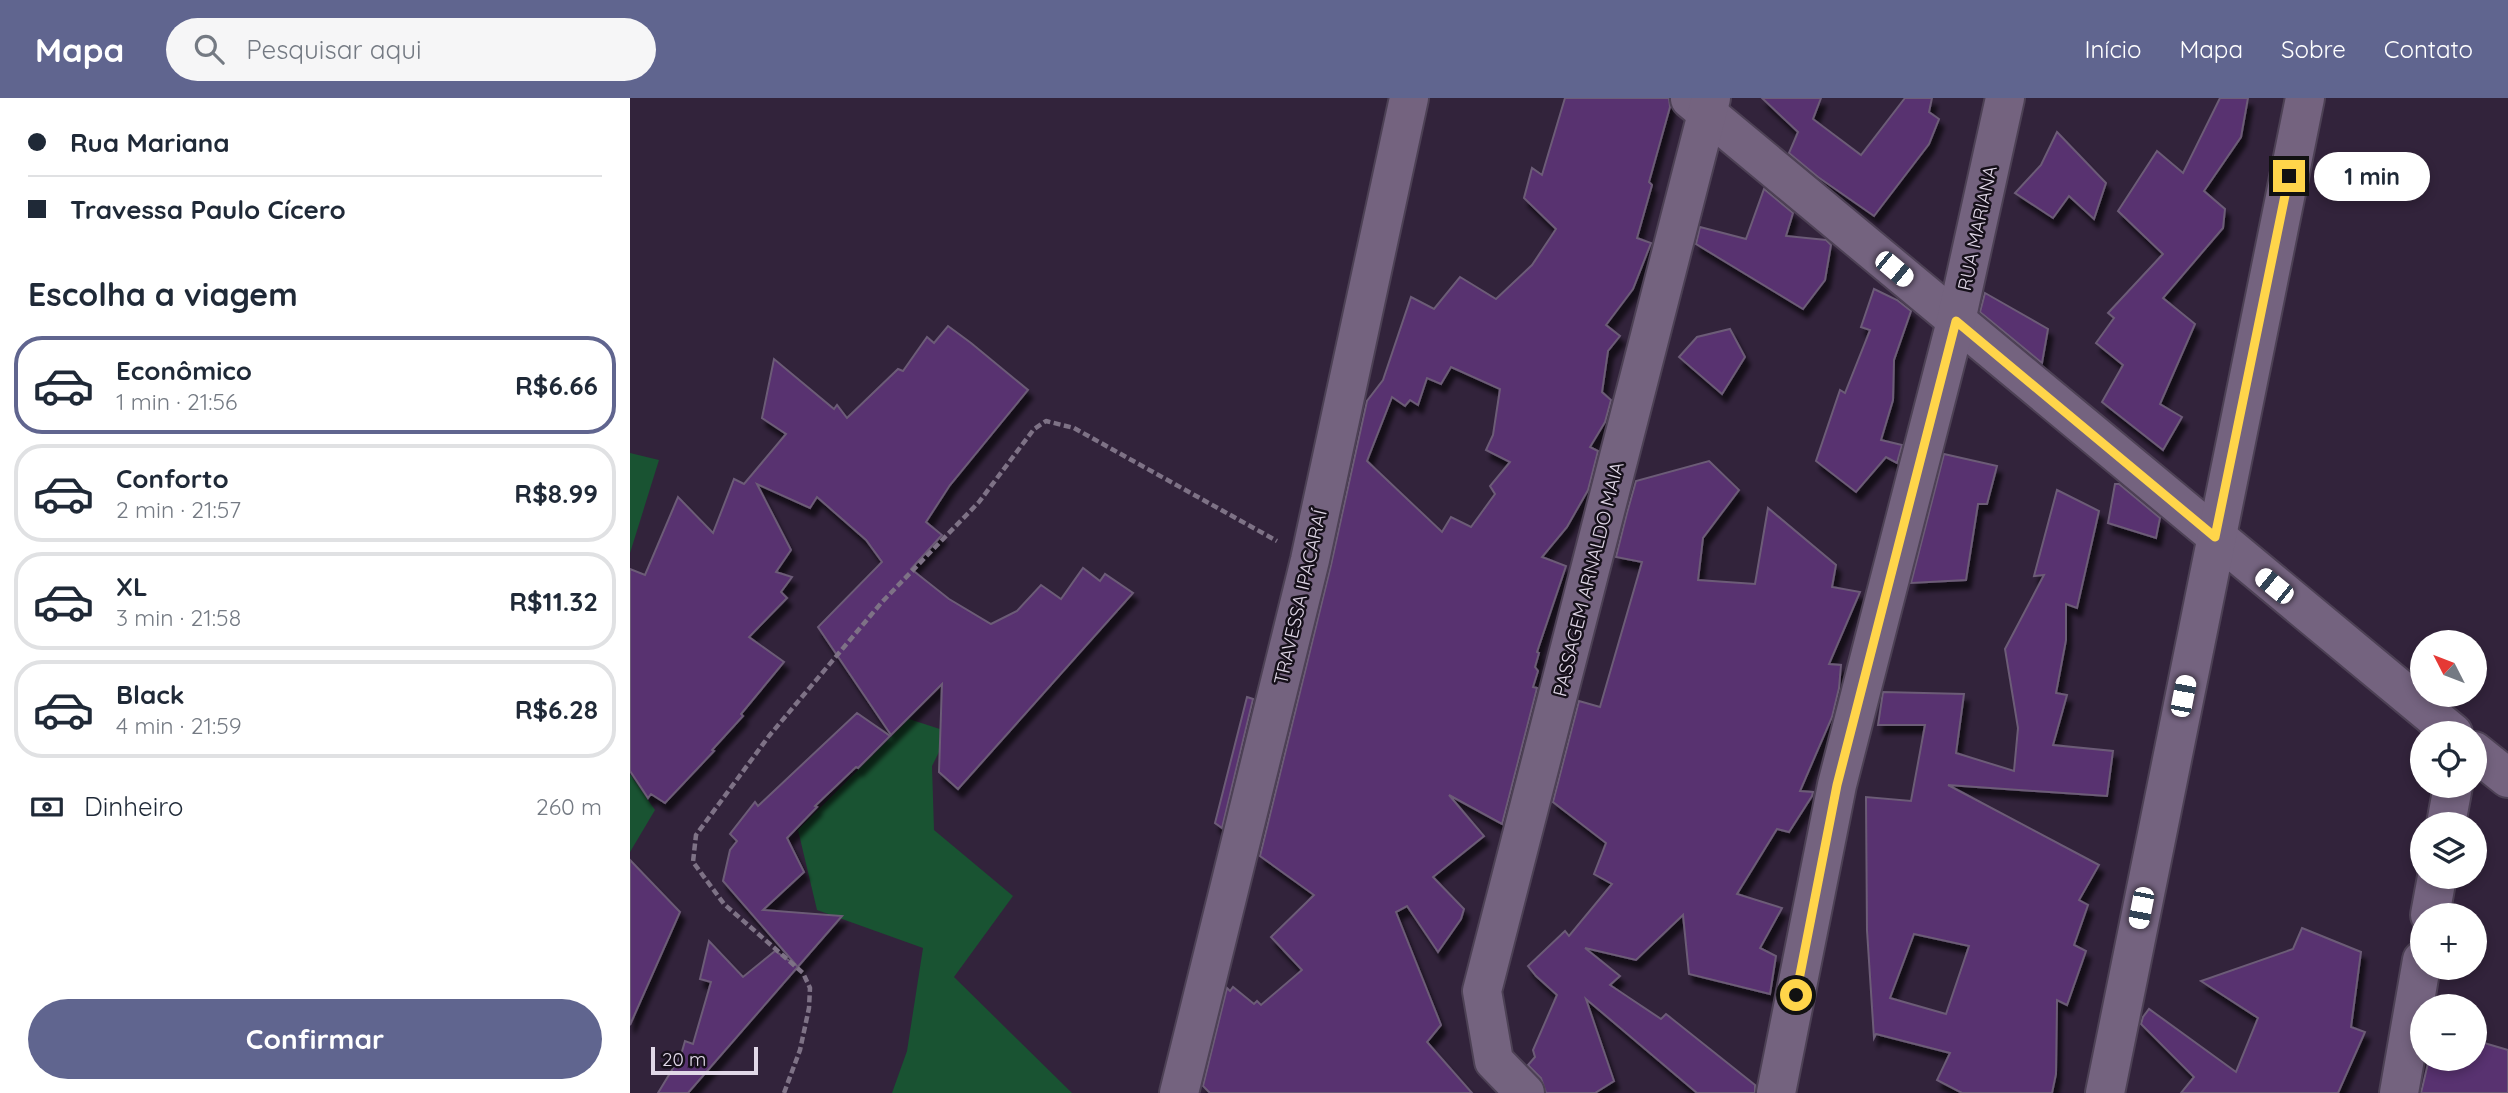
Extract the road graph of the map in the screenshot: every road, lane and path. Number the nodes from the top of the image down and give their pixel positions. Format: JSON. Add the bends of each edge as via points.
{"nodes":[{"id":1,"x":1409,"y":98,"type":"edge"},
{"id":2,"x":2005,"y":98,"type":"edge"},
{"id":3,"x":2305,"y":98,"type":"edge"},
{"id":4,"x":1702,"y":103,"type":"edge"},
{"id":5,"x":1956,"y":321,"type":"junction"},
{"id":6,"x":2215,"y":537,"type":"junction"},
{"id":7,"x":1310,"y":560,"type":"junction"},
{"id":8,"x":2438,"y":721,"type":"edge"},
{"id":9,"x":2487,"y":761,"type":"edge"},
{"id":10,"x":2508,"y":778,"type":"edge"},
{"id":11,"x":2419,"y":980,"type":"edge"},
{"id":12,"x":784,"y":1093,"type":"edge"},
{"id":13,"x":1179,"y":1093,"type":"edge"},
{"id":14,"x":1525,"y":1093,"type":"edge"},
{"id":15,"x":1776,"y":1093,"type":"edge"},
{"id":16,"x":2105,"y":1093,"type":"edge"},
{"id":17,"x":2399,"y":1093,"type":"edge"}],
"edges":[{"from":1,"to":7,"type":"street","name":"TRAVESSA IPACARAÍ"},
{"from":2,"to":5,"type":"street","name":"RUA MARIANA"},
{"from":3,"to":6,"type":"street"},
{"from":4,"to":5,"type":"street"},
{"from":4,"to":14,"type":"street","name":"PASSAGEM ARNALDO MAIA","via":[[1482,991],[1494,1061]]},
{"from":5,"to":6,"type":"street"},
{"from":5,"to":15,"type":"street","name":"RUA MARIANA","via":[[1837,785]]},
{"from":6,"to":8,"type":"street"},
{"from":6,"to":16,"type":"street"},
{"from":7,"to":12,"type":"path","via":[[1074,428],[1046,421],[1034,429],[979,502],[881,602],[769,736],[696,835],[693,862],[724,904],[803,973],[810,988],[800,1050]]},
{"from":7,"to":13,"type":"street","name":"TRAVESSA IPACARAÍ"},
{"from":9,"to":10,"type":"street"},
{"from":11,"to":17,"type":"street"}]}
